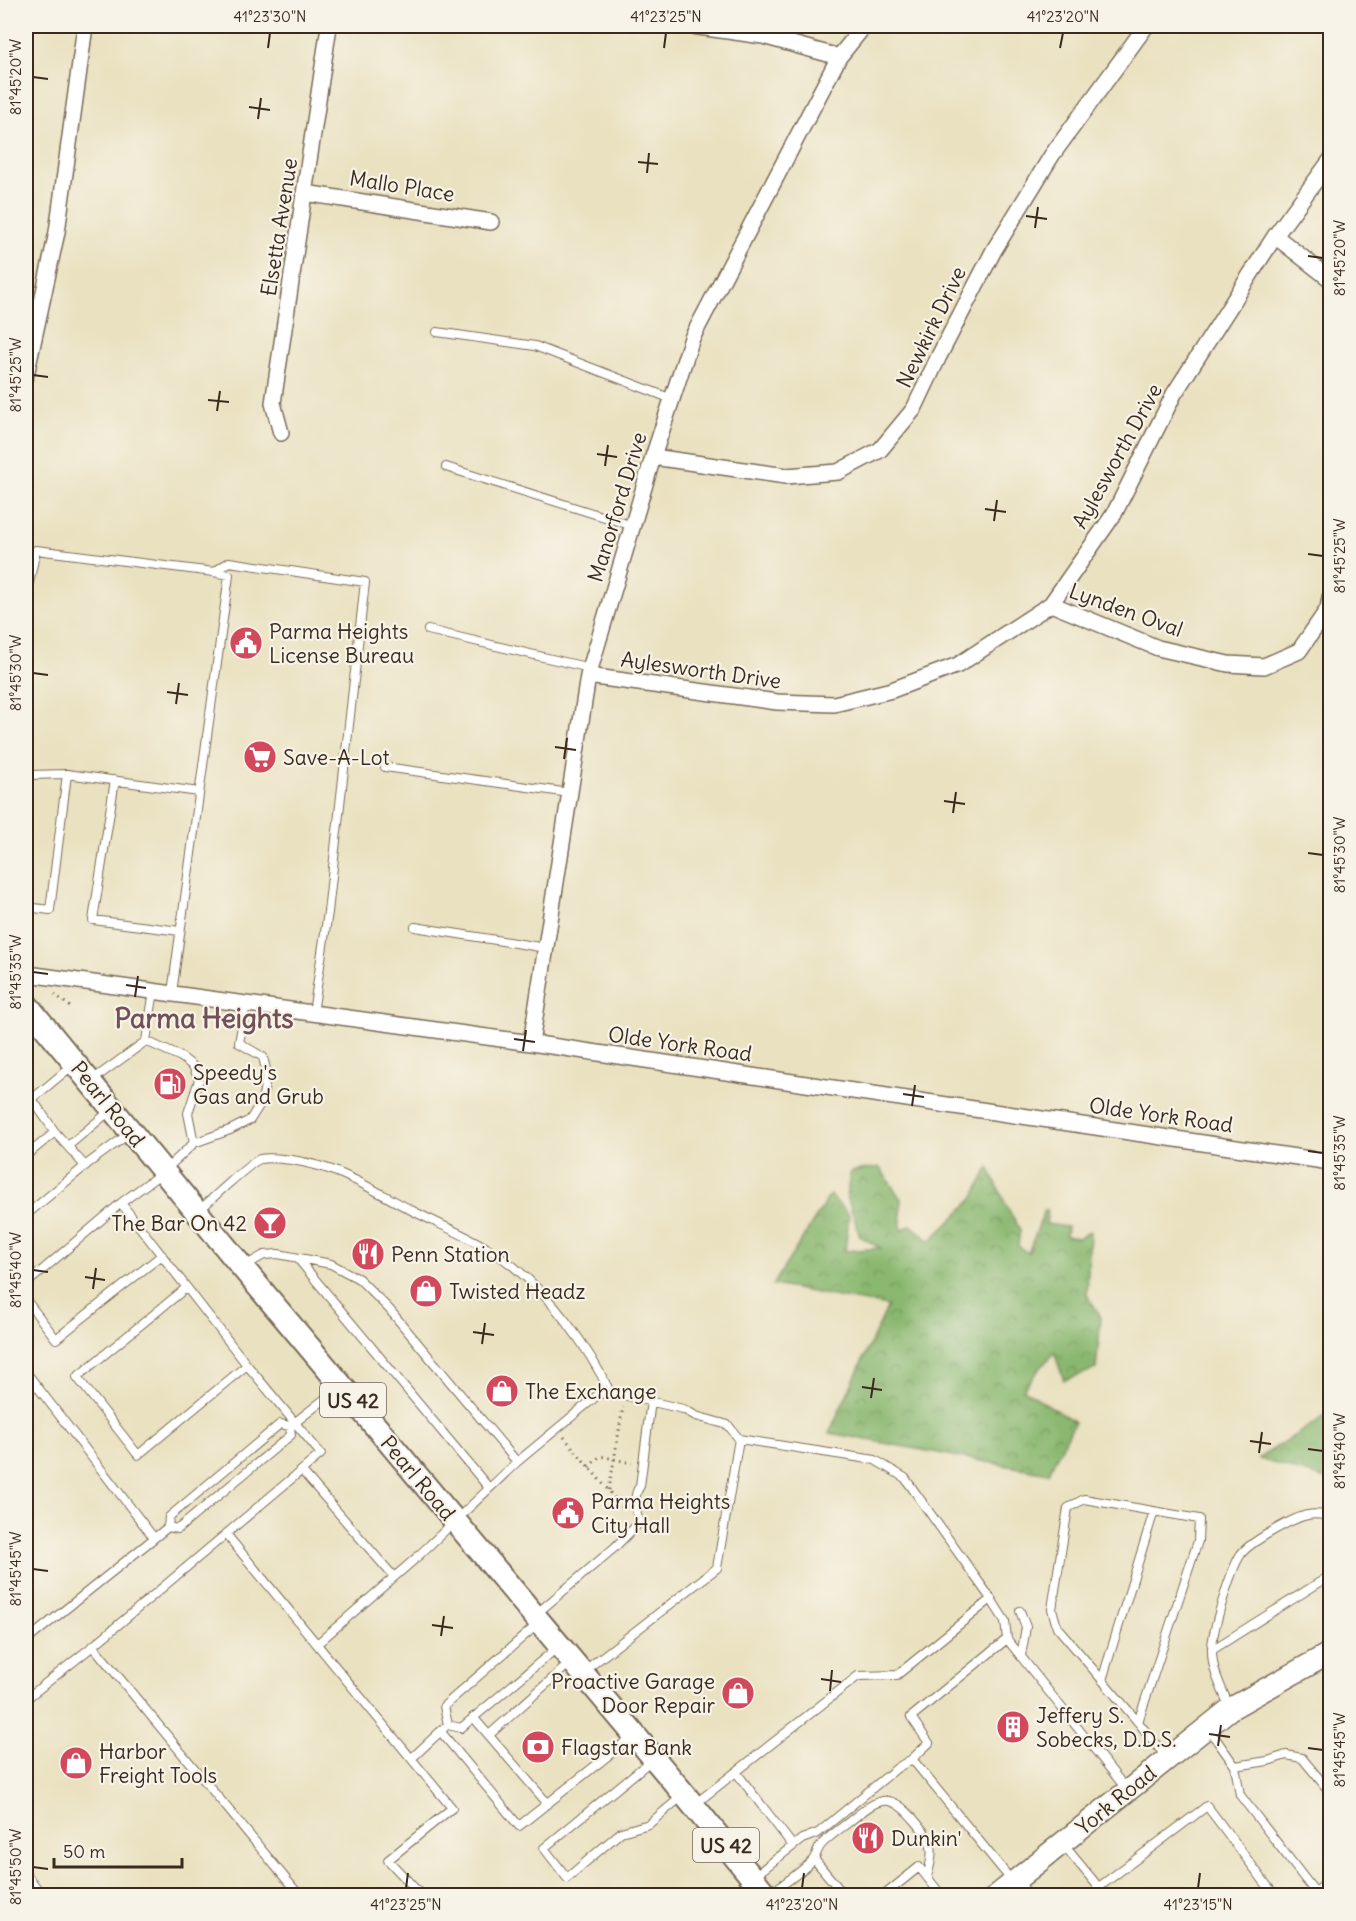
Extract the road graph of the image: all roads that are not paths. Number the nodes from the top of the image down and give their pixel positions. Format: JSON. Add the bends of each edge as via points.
{"nodes":[{"id":1,"x":85,"y":26,"type":"edge"},
{"id":2,"x":329,"y":26,"type":"edge"},
{"id":3,"x":692,"y":26,"type":"edge"},
{"id":4,"x":864,"y":26,"type":"edge"},
{"id":5,"x":1146,"y":26,"type":"edge"},
{"id":6,"x":839,"y":57,"type":"junction"},
{"id":7,"x":1330,"y":161,"type":"edge"},
{"id":8,"x":305,"y":193,"type":"junction"},
{"id":9,"x":491,"y":222,"type":"dead end"},
{"id":10,"x":1275,"y":236,"type":"junction"},
{"id":11,"x":1330,"y":279,"type":"edge"},
{"id":12,"x":437,"y":332,"type":"dead end"},
{"id":13,"x":26,"y":375,"type":"edge"},
{"id":14,"x":672,"y":399,"type":"junction"},
{"id":15,"x":281,"y":434,"type":"dead end"},
{"id":16,"x":653,"y":458,"type":"junction"},
{"id":17,"x":446,"y":467,"type":"dead end"},
{"id":18,"x":633,"y":526,"type":"junction"},
{"id":19,"x":214,"y":572,"type":"junction"},
{"id":20,"x":26,"y":597,"type":"edge"},
{"id":21,"x":1330,"y":597,"type":"edge"},
{"id":22,"x":1051,"y":604,"type":"junction"},
{"id":23,"x":428,"y":630,"type":"dead end"},
{"id":24,"x":590,"y":672,"type":"junction"},
{"id":25,"x":385,"y":767,"type":"dead end"},
{"id":26,"x":26,"y":769,"type":"edge"},
{"id":27,"x":67,"y":774,"type":"junction"},
{"id":28,"x":115,"y":780,"type":"junction"},
{"id":29,"x":199,"y":792,"type":"junction"},
{"id":30,"x":570,"y":793,"type":"junction"},
{"id":31,"x":26,"y":907,"type":"edge"},
{"id":32,"x":415,"y":927,"type":"dead end"},
{"id":33,"x":180,"y":931,"type":"junction"},
{"id":34,"x":546,"y":948,"type":"junction"},
{"id":35,"x":26,"y":982,"type":"edge"},
{"id":36,"x":154,"y":991,"type":"junction"},
{"id":37,"x":172,"y":993,"type":"junction"},
{"id":38,"x":26,"y":1004,"type":"edge"},
{"id":39,"x":246,"y":1004,"type":"junction"},
{"id":40,"x":313,"y":1013,"type":"junction"},
{"id":41,"x":146,"y":1041,"type":"junction"},
{"id":42,"x":531,"y":1042,"type":"junction"},
{"id":43,"x":75,"y":1064,"type":"junction"},
{"id":44,"x":90,"y":1082,"type":"junction"},
{"id":45,"x":29,"y":1102,"type":"edge"},
{"id":46,"x":112,"y":1109,"type":"junction"},
{"id":47,"x":55,"y":1132,"type":"junction"},
{"id":48,"x":131,"y":1132,"type":"junction"},
{"id":49,"x":194,"y":1143,"type":"junction"},
{"id":50,"x":68,"y":1146,"type":"junction"},
{"id":51,"x":26,"y":1156,"type":"edge"},
{"id":52,"x":1330,"y":1162,"type":"edge"},
{"id":53,"x":85,"y":1166,"type":"junction"},
{"id":54,"x":163,"y":1172,"type":"junction"},
{"id":55,"x":121,"y":1203,"type":"junction"},
{"id":56,"x":197,"y":1213,"type":"junction"},
{"id":57,"x":26,"y":1215,"type":"edge"},
{"id":58,"x":162,"y":1255,"type":"junction"},
{"id":59,"x":297,"y":1259,"type":"junction"},
{"id":60,"x":242,"y":1268,"type":"junction"},
{"id":61,"x":26,"y":1284,"type":"edge"},
{"id":62,"x":186,"y":1288,"type":"junction"},
{"id":63,"x":26,"y":1300,"type":"edge"},
{"id":64,"x":247,"y":1365,"type":"junction"},
{"id":65,"x":26,"y":1372,"type":"edge"},
{"id":66,"x":341,"y":1386,"type":"junction"},
{"id":67,"x":610,"y":1392,"type":"junction"},
{"id":68,"x":651,"y":1401,"type":"junction"},
{"id":69,"x":292,"y":1424,"type":"junction"},
{"id":70,"x":739,"y":1439,"type":"junction"},
{"id":71,"x":517,"y":1462,"type":"junction"},
{"id":72,"x":302,"y":1470,"type":"junction"},
{"id":73,"x":489,"y":1488,"type":"junction"},
{"id":74,"x":1154,"y":1511,"type":"junction"},
{"id":75,"x":1330,"y":1516,"type":"edge"},
{"id":76,"x":454,"y":1521,"type":"junction"},
{"id":77,"x":168,"y":1527,"type":"junction"},
{"id":78,"x":226,"y":1534,"type":"junction"},
{"id":79,"x":154,"y":1538,"type":"junction"},
{"id":80,"x":394,"y":1577,"type":"junction"},
{"id":81,"x":1328,"y":1577,"type":"dead end"},
{"id":82,"x":990,"y":1599,"type":"junction"},
{"id":83,"x":1020,"y":1611,"type":"dead end"},
{"id":84,"x":537,"y":1619,"type":"junction"},
{"id":85,"x":1007,"y":1639,"type":"junction"},
{"id":86,"x":26,"y":1641,"type":"edge"},
{"id":87,"x":317,"y":1644,"type":"junction"},
{"id":88,"x":93,"y":1646,"type":"junction"},
{"id":89,"x":1212,"y":1650,"type":"junction"},
{"id":90,"x":1330,"y":1653,"type":"edge"},
{"id":91,"x":1021,"y":1656,"type":"junction"},
{"id":92,"x":571,"y":1660,"type":"junction"},
{"id":93,"x":1102,"y":1680,"type":"junction"},
{"id":94,"x":26,"y":1699,"type":"edge"},
{"id":95,"x":1230,"y":1709,"type":"junction"},
{"id":96,"x":474,"y":1717,"type":"junction"},
{"id":97,"x":1138,"y":1722,"type":"junction"},
{"id":98,"x":448,"y":1725,"type":"junction"},
{"id":99,"x":1208,"y":1727,"type":"junction"},
{"id":100,"x":441,"y":1732,"type":"junction"},
{"id":101,"x":489,"y":1735,"type":"junction"},
{"id":102,"x":634,"y":1735,"type":"junction"},
{"id":103,"x":412,"y":1758,"type":"junction"},
{"id":104,"x":654,"y":1758,"type":"junction"},
{"id":105,"x":912,"y":1759,"type":"junction"},
{"id":106,"x":1167,"y":1759,"type":"junction"},
{"id":107,"x":1235,"y":1766,"type":"junction"},
{"id":108,"x":736,"y":1772,"type":"junction"},
{"id":109,"x":1128,"y":1791,"type":"junction"},
{"id":110,"x":1330,"y":1792,"type":"edge"},
{"id":111,"x":689,"y":1800,"type":"junction"},
{"id":112,"x":548,"y":1804,"type":"junction"},
{"id":113,"x":1062,"y":1843,"type":"junction"},
{"id":114,"x":793,"y":1846,"type":"junction"},
{"id":115,"x":814,"y":1859,"type":"junction"},
{"id":116,"x":26,"y":1874,"type":"edge"},
{"id":117,"x":752,"y":1878,"type":"junction"},
{"id":118,"x":927,"y":1878,"type":"junction"},
{"id":119,"x":1330,"y":1881,"type":"edge"},
{"id":120,"x":1020,"y":1885,"type":"edge"},
{"id":121,"x":1100,"y":1887,"type":"junction"},
{"id":122,"x":43,"y":1896,"type":"edge"},
{"id":123,"x":300,"y":1896,"type":"edge"},
{"id":124,"x":422,"y":1896,"type":"edge"},
{"id":125,"x":767,"y":1896,"type":"edge"},
{"id":126,"x":844,"y":1896,"type":"edge"},
{"id":127,"x":883,"y":1896,"type":"edge"},
{"id":128,"x":942,"y":1896,"type":"edge"},
{"id":129,"x":996,"y":1896,"type":"edge"},
{"id":130,"x":1106,"y":1896,"type":"edge"},
{"id":131,"x":1275,"y":1896,"type":"edge"}],
"edges":[{"from":1,"to":13,"type":"street","via":[[57,232]]},
{"from":2,"to":8,"type":"street","name":"Elsetta Avenue"},
{"from":3,"to":6,"type":"street","via":[[764,36]]},
{"from":4,"to":6,"type":"street","name":"Manorford Drive"},
{"from":5,"to":16,"type":"street","name":"Newkirk Drive","via":[[1052,155],[994,250],[914,409],[880,450],[838,472],[786,476]]},
{"from":6,"to":14,"type":"street","name":"Manorford Drive","via":[[692,338]]},
{"from":7,"to":10,"type":"street","name":"Aylesworth Drive"},
{"from":8,"to":9,"type":"street","name":"Mallo Place"},
{"from":8,"to":15,"type":"street","name":"Elsetta Avenue","via":[[273,403]]},
{"from":10,"to":11,"type":"street"},
{"from":10,"to":22,"type":"street","name":"Aylesworth Drive","via":[[1174,394],[1114,514]]},
{"from":12,"to":14,"type":"lane","via":[[535,346]]},
{"from":14,"to":16,"type":"street","name":"Manorford Drive"},
{"from":16,"to":18,"type":"street","name":"Manorford Drive"},
{"from":17,"to":18,"type":"lane"},
{"from":18,"to":24,"type":"street","name":"Manorford Drive"},
{"from":19,"to":20,"type":"lane","via":[[36,550]]},
{"from":19,"to":29,"type":"lane","via":[[229,575]]},
{"from":19,"to":40,"type":"lane","via":[[229,562],[365,582]]},
{"from":21,"to":22,"type":"street","name":"Lynden Oval","via":[[1328,609],[1299,651],[1264,666],[1228,664],[1158,648]]},
{"from":22,"to":24,"type":"street","name":"Aylesworth Drive","via":[[958,665],[892,690],[834,704],[777,702]]},
{"from":23,"to":24,"type":"lane"},
{"from":24,"to":30,"type":"street","name":"Manorford Drive"},
{"from":25,"to":30,"type":"lane"},
{"from":26,"to":27,"type":"lane","via":[[30,775]]},
{"from":27,"to":28,"type":"lane"},
{"from":27,"to":31,"type":"lane","via":[[50,910]]},
{"from":28,"to":29,"type":"lane"},
{"from":28,"to":33,"type":"lane","via":[[93,920]]},
{"from":29,"to":33,"type":"lane"},
{"from":30,"to":34,"type":"street","name":"Manorford Drive"},
{"from":32,"to":34,"type":"lane"},
{"from":33,"to":37,"type":"lane"},
{"from":34,"to":42,"type":"street","name":"Manorford Drive"},
{"from":35,"to":36,"type":"street","name":"Olde York Road","via":[[35,975]]},
{"from":36,"to":37,"type":"street","name":"Olde York Road"},
{"from":36,"to":41,"type":"lane"},
{"from":37,"to":39,"type":"street","name":"Olde York Road"},
{"from":38,"to":43,"type":"main road","name":"Pearl Road","number":"US 42"},
{"from":39,"to":40,"type":"street","name":"Olde York Road"},
{"from":39,"to":49,"type":"lane","via":[[239,1043],[263,1057],[267,1074],[262,1101],[250,1120]]},
{"from":40,"to":42,"type":"street","name":"Olde York Road"},
{"from":41,"to":44,"type":"lane"},
{"from":41,"to":49,"type":"lane","via":[[193,1066],[199,1080],[188,1113]]},
{"from":42,"to":52,"type":"street","name":"Olde York Road"},
{"from":43,"to":44,"type":"main road","name":"Pearl Road","number":"US 42"},
{"from":43,"to":45,"type":"lane"},
{"from":44,"to":46,"type":"main road","name":"Pearl Road","number":"US 42"},
{"from":45,"to":47,"type":"lane"},
{"from":46,"to":48,"type":"main road","name":"Pearl Road","number":"US 42"},
{"from":46,"to":50,"type":"lane"},
{"from":47,"to":50,"type":"lane"},
{"from":47,"to":51,"type":"lane"},
{"from":48,"to":53,"type":"lane"},
{"from":48,"to":54,"type":"main road","name":"Pearl Road","number":"US 42"},
{"from":49,"to":54,"type":"lane"},
{"from":50,"to":53,"type":"lane"},
{"from":53,"to":57,"type":"lane"},
{"from":54,"to":55,"type":"lane"},
{"from":54,"to":56,"type":"main road","name":"Pearl Road","number":"US 42"},
{"from":55,"to":58,"type":"lane"},
{"from":55,"to":61,"type":"lane"},
{"from":56,"to":60,"type":"main road","name":"Pearl Road","number":"US 42"},
{"from":56,"to":67,"type":"lane","via":[[258,1159],[299,1161],[357,1179],[511,1264],[574,1333]]},
{"from":58,"to":62,"type":"lane"},
{"from":58,"to":63,"type":"lane","via":[[57,1339]]},
{"from":59,"to":60,"type":"lane","via":[[264,1255]]},
{"from":59,"to":71,"type":"lane","via":[[331,1264],[364,1283]]},
{"from":59,"to":73,"type":"lane"},
{"from":60,"to":66,"type":"main road","name":"Pearl Road","number":"US 42"},
{"from":62,"to":64,"type":"lane"},
{"from":62,"to":64,"type":"lane","via":[[77,1377],[138,1455]]},
{"from":64,"to":69,"type":"lane"},
{"from":65,"to":79,"type":"lane"},
{"from":66,"to":69,"type":"lane"},
{"from":66,"to":76,"type":"main road","name":"Pearl Road","number":"US 42"},
{"from":67,"to":68,"type":"lane"},
{"from":67,"to":71,"type":"lane","via":[[599,1394]]},
{"from":68,"to":70,"type":"lane","via":[[728,1425]]},
{"from":68,"to":84,"type":"lane","via":[[635,1497],[638,1524]]},
{"from":69,"to":72,"type":"lane","via":[[321,1454]]},
{"from":69,"to":77,"type":"lane","via":[[280,1424],[169,1517]]},
{"from":69,"to":77,"type":"lane","via":[[291,1435],[187,1522],[178,1529]]},
{"from":70,"to":82,"type":"lane","via":[[875,1460],[905,1478]]},
{"from":70,"to":92,"type":"lane","via":[[717,1568]]},
{"from":71,"to":73,"type":"lane"},
{"from":72,"to":78,"type":"lane"},
{"from":72,"to":80,"type":"lane"},
{"from":73,"to":76,"type":"lane"},
{"from":74,"to":93,"type":"lane"},
{"from":74,"to":93,"type":"lane","via":[[1084,1499],[1068,1508],[1052,1609],[1057,1627]]},
{"from":74,"to":97,"type":"lane","via":[[1199,1519],[1198,1541]]},
{"from":75,"to":89,"type":"lane","via":[[1306,1515],[1254,1542],[1242,1554],[1234,1567]]},
{"from":76,"to":80,"type":"lane"},
{"from":76,"to":84,"type":"main road","name":"Pearl Road","number":"US 42"},
{"from":77,"to":79,"type":"lane"},
{"from":78,"to":87,"type":"lane"},
{"from":78,"to":88,"type":"lane"},
{"from":79,"to":86,"type":"lane"},
{"from":80,"to":87,"type":"lane"},
{"from":81,"to":89,"type":"lane"},
{"from":82,"to":85,"type":"lane","via":[[1005,1621]]},
{"from":82,"to":108,"type":"lane","via":[[897,1675],[858,1676]]},
{"from":83,"to":91,"type":"lane","via":[[1026,1627]]},
{"from":84,"to":92,"type":"main road","name":"Pearl Road","number":"US 42"},
{"from":84,"to":98,"type":"lane","via":[[444,1706]]},
{"from":85,"to":91,"type":"lane"},
{"from":85,"to":105,"type":"lane","via":[[911,1717],[928,1743]]},
{"from":87,"to":103,"type":"lane"},
{"from":88,"to":94,"type":"lane"},
{"from":88,"to":123,"type":"lane"},
{"from":89,"to":95,"type":"lane","via":[[1215,1673]]},
{"from":90,"to":95,"type":"main road","name":"York Road"},
{"from":91,"to":109,"type":"lane"},
{"from":92,"to":96,"type":"lane"},
{"from":92,"to":101,"type":"lane"},
{"from":92,"to":102,"type":"main road","name":"Pearl Road","number":"US 42"},
{"from":93,"to":97,"type":"lane"},
{"from":95,"to":99,"type":"main road","name":"York Road"},
{"from":96,"to":98,"type":"lane","via":[[460,1728]]},
{"from":96,"to":101,"type":"lane"},
{"from":97,"to":106,"type":"lane"},
{"from":98,"to":100,"type":"lane"},
{"from":99,"to":106,"type":"main road","name":"York Road"},
{"from":99,"to":107,"type":"lane"},
{"from":100,"to":103,"type":"lane"},
{"from":100,"to":112,"type":"lane","via":[[519,1826]]},
{"from":101,"to":112,"type":"lane"},
{"from":102,"to":104,"type":"main road","name":"Pearl Road","number":"US 42"},
{"from":102,"to":112,"type":"lane"},
{"from":103,"to":124,"type":"lane","via":[[452,1808],[388,1860]]},
{"from":104,"to":111,"type":"main road","name":"Pearl Road","number":"US 42"},
{"from":104,"to":111,"type":"lane","via":[[544,1848],[567,1878],[621,1832],[649,1824]]},
{"from":105,"to":114,"type":"lane","via":[[818,1833]]},
{"from":105,"to":120,"type":"lane"},
{"from":106,"to":109,"type":"main road","name":"York Road"},
{"from":107,"to":110,"type":"lane","via":[[1286,1755],[1302,1758]]},
{"from":107,"to":119,"type":"lane","via":[[1240,1794],[1315,1892]]},
{"from":108,"to":111,"type":"lane"},
{"from":108,"to":114,"type":"lane"},
{"from":109,"to":113,"type":"main road","name":"York Road"},
{"from":111,"to":117,"type":"main road","name":"Pearl Road","number":"US 42"},
{"from":113,"to":120,"type":"main road","name":"York Road"},
{"from":113,"to":121,"type":"lane"},
{"from":114,"to":117,"type":"lane"},
{"from":115,"to":118,"type":"lane","via":[[819,1846],[869,1806],[892,1801],[904,1808],[933,1847]]},
{"from":115,"to":125,"type":"lane"},
{"from":115,"to":126,"type":"lane"},
{"from":116,"to":122,"type":"lane"},
{"from":117,"to":125,"type":"main road","name":"Pearl Road","number":"US 42"},
{"from":118,"to":127,"type":"lane","via":[[919,1867]]},
{"from":118,"to":128,"type":"lane"},
{"from":120,"to":129,"type":"main road","name":"York Road"},
{"from":121,"to":130,"type":"lane"},
{"from":121,"to":131,"type":"lane","via":[[1207,1806]]}]}
